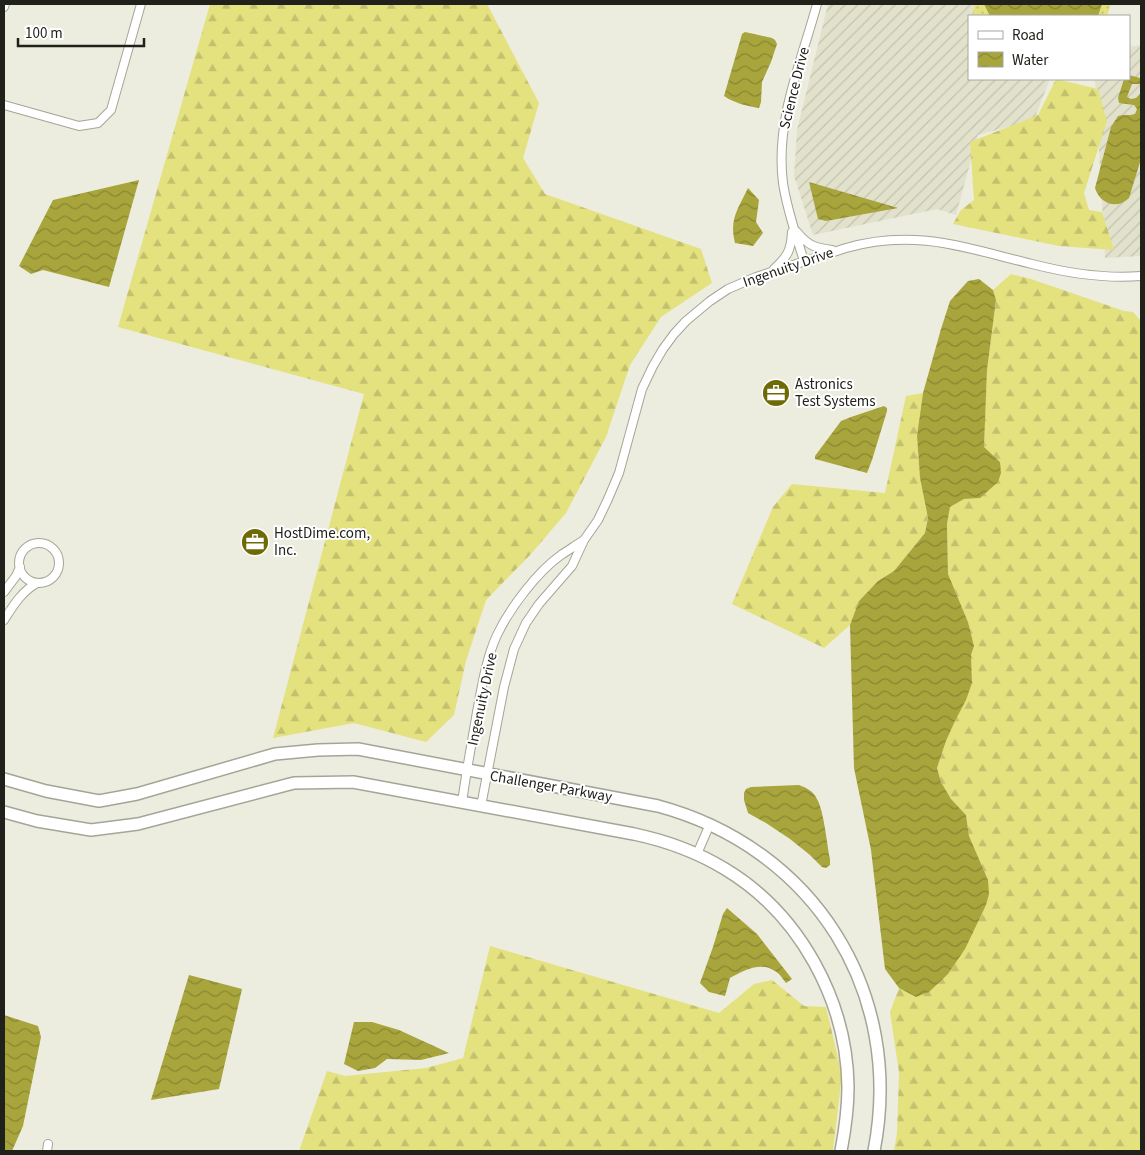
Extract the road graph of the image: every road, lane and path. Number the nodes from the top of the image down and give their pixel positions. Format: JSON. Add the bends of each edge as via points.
{"nodes":[{"id":1,"x":142,"y":4,"type":"edge"},
{"id":2,"x":817,"y":4,"type":"edge"},
{"id":3,"x":4,"y":105,"type":"edge"},
{"id":4,"x":793,"y":227,"type":"junction"},
{"id":5,"x":837,"y":250,"type":"junction"},
{"id":6,"x":804,"y":261,"type":"junction"},
{"id":7,"x":770,"y":272,"type":"junction"},
{"id":8,"x":1141,"y":276,"type":"edge"},
{"id":9,"x":584,"y":540,"type":"junction"},
{"id":10,"x":20,"y":567,"type":"junction"},
{"id":11,"x":37,"y":583,"type":"junction"},
{"id":12,"x":4,"y":592,"type":"edge"},
{"id":13,"x":4,"y":620,"type":"edge"},
{"id":14,"x":467,"y":770,"type":"junction"},
{"id":15,"x":488,"y":774,"type":"junction"},
{"id":16,"x":4,"y":779,"type":"edge"},
{"id":17,"x":462,"y":803,"type":"junction"},
{"id":18,"x":481,"y":806,"type":"junction"},
{"id":19,"x":4,"y":812,"type":"edge"},
{"id":20,"x":710,"y":824,"type":"junction"},
{"id":21,"x":697,"y":854,"type":"junction"},
{"id":22,"x":841,"y":1151,"type":"edge"},
{"id":23,"x":874,"y":1151,"type":"edge"}],
"edges":[{"from":1,"to":3,"type":"street","via":[[111,110],[98,123],[79,126]]},
{"from":2,"to":4,"type":"street","name":"Science Drive","via":[[783,128],[783,183]]},
{"from":4,"to":5,"type":"street","via":[[812,246]]},
{"from":4,"to":6,"type":"street","name":"Science Drive"},
{"from":4,"to":7,"type":"street","via":[[789,251]]},
{"from":5,"to":6,"type":"street","name":"Ingenuity Drive"},
{"from":5,"to":8,"type":"street","name":"Ingenuity Drive","via":[[860,243],[916,239],[1082,274]]},
{"from":6,"to":7,"type":"street","name":"Ingenuity Drive"},
{"from":7,"to":9,"type":"street","name":"Ingenuity Drive","via":[[710,300],[686,321],[663,349],[642,389],[614,486],[598,520]]},
{"from":9,"to":14,"type":"street","name":"Ingenuity Drive","via":[[560,555],[524,592],[497,635],[484,677]]},
{"from":9,"to":15,"type":"street","name":"Ingenuity Drive","via":[[572,566],[526,623],[514,649]]},
{"from":10,"to":11,"type":"street","via":[[25,577]]},
{"from":10,"to":11,"type":"street","via":[[22,553],[31,545],[50,546],[59,561],[58,571],[53,578]]},
{"from":10,"to":12,"type":"street"},
{"from":11,"to":13,"type":"street","via":[[27,588]]},
{"from":14,"to":15,"type":"main road","name":"Challenger Parkway"},
{"from":14,"to":16,"type":"main road","name":"Challenger Parkway","via":[[358,750],[318,750],[275,754],[137,794],[99,801]]},
{"from":14,"to":17,"type":"street","name":"Ingenuity Drive"},
{"from":15,"to":18,"type":"street","name":"Ingenuity Drive"},
{"from":15,"to":20,"type":"main road","name":"Challenger Parkway","via":[[658,806]]},
{"from":17,"to":18,"type":"main road"},
{"from":17,"to":19,"type":"main road","via":[[353,782],[294,783],[138,824],[91,830],[37,822]]},
{"from":18,"to":21,"type":"main road","via":[[649,837]]},
{"from":20,"to":21,"type":"street"},
{"from":20,"to":23,"type":"main road","name":"Challenger Parkway","via":[[748,845],[787,875],[819,910],[852,964],[869,1008],[878,1055],[880,1108]]},
{"from":21,"to":22,"type":"main road","via":[[739,878],[775,909],[801,940],[824,980],[834,1004],[847,1064],[848,1104]]}]}
